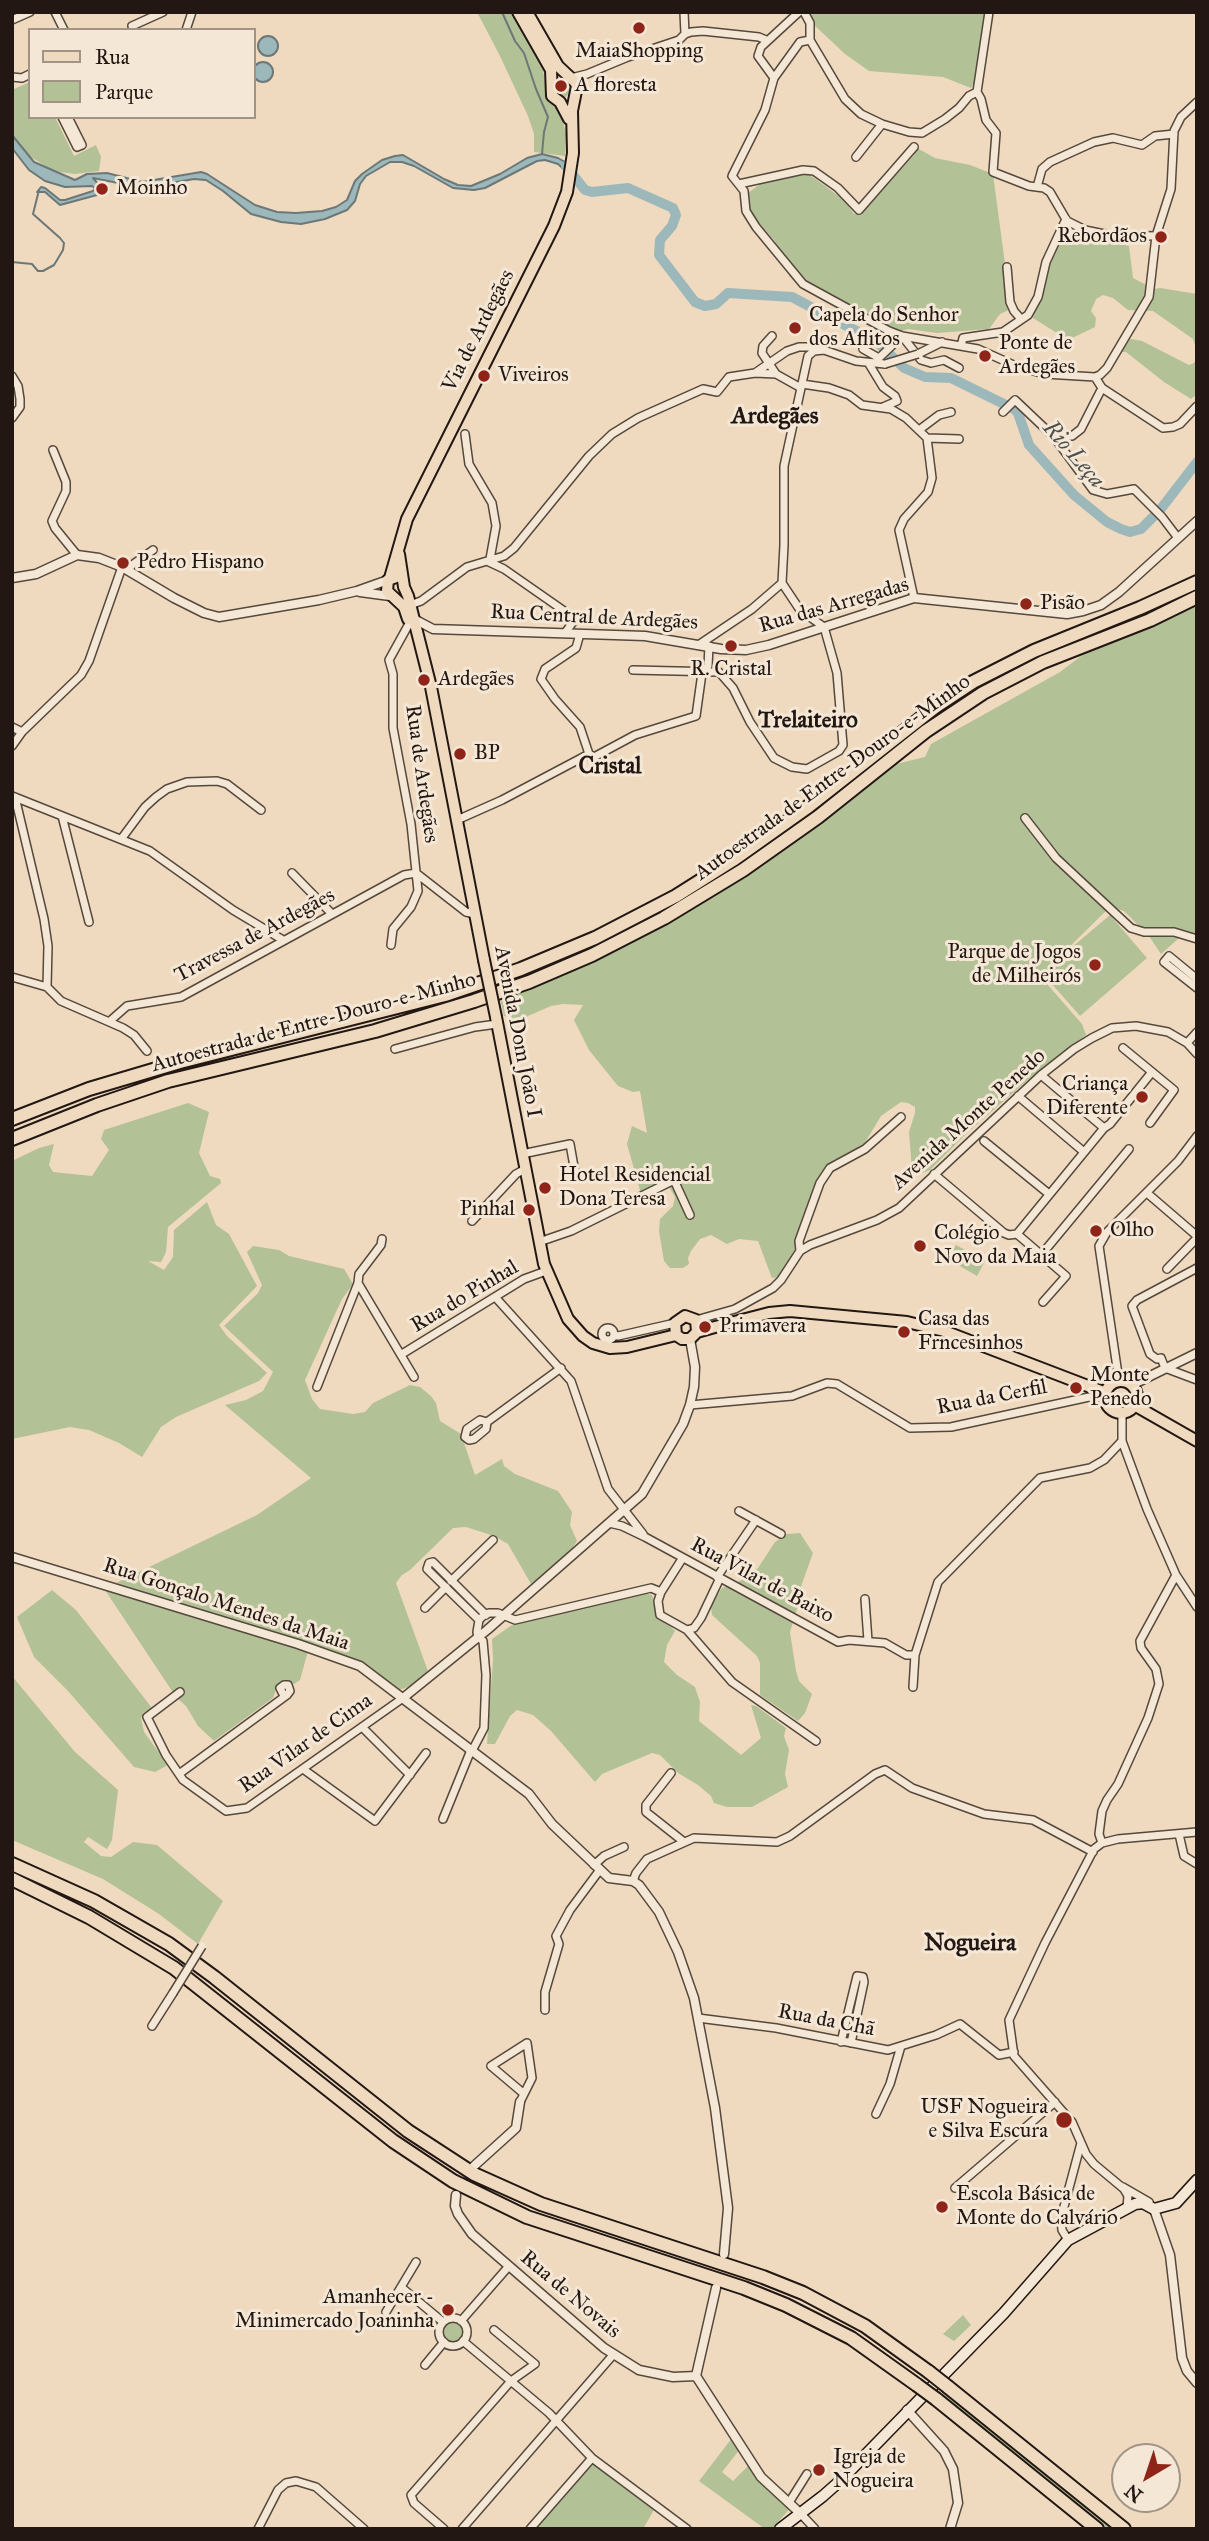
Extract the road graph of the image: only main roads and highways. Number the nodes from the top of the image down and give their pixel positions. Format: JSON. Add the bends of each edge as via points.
{"nodes":[{"id":1,"x":518,"y":12,"type":"edge"},
{"id":2,"x":527,"y":12,"type":"edge"},
{"id":3,"x":569,"y":77,"type":"junction"},
{"id":4,"x":552,"y":81,"type":"junction"},
{"id":5,"x":575,"y":96,"type":"junction"},
{"id":6,"x":560,"y":102,"type":"junction"},
{"id":7,"x":572,"y":129,"type":"junction"},
{"id":8,"x":396,"y":582,"type":"junction"},
{"id":9,"x":1197,"y":582,"type":"edge"},
{"id":10,"x":392,"y":597,"type":"junction"},
{"id":11,"x":1197,"y":597,"type":"edge"},
{"id":12,"x":414,"y":627,"type":"junction"},
{"id":13,"x":12,"y":1119,"type":"edge"},
{"id":14,"x":12,"y":1139,"type":"edge"},
{"id":15,"x":676,"y":1329,"type":"junction"},
{"id":16,"x":694,"y":1331,"type":"junction"},
{"id":17,"x":1105,"y":1395,"type":"junction"},
{"id":18,"x":1134,"y":1405,"type":"junction"},
{"id":19,"x":1197,"y":1441,"type":"edge"},
{"id":20,"x":12,"y":1864,"type":"edge"},
{"id":21,"x":12,"y":1878,"type":"edge"},
{"id":22,"x":1197,"y":2180,"type":"edge"},
{"id":23,"x":780,"y":2529,"type":"edge"},
{"id":24,"x":1097,"y":2529,"type":"edge"},
{"id":25,"x":1124,"y":2529,"type":"edge"}],
"edges":[{"from":1,"to":4,"type":"main road","name":"Via de Ardegães","via":[[551,70]]},
{"from":2,"to":3,"type":"main road","name":"Via de Ardegães"},
{"from":3,"to":4,"type":"main road","via":[[561,75]]},
{"from":3,"to":5,"type":"main road","name":"Via de Ardegães","via":[[577,86]]},
{"from":4,"to":6,"type":"main road","name":"Via de Ardegães","via":[[552,96]]},
{"from":5,"to":6,"type":"main road"},
{"from":5,"to":7,"type":"main road","name":"Via de Ardegães"},
{"from":6,"to":7,"type":"main road","name":"Via de Ardegães"},
{"from":7,"to":8,"type":"main road","name":"Via de Ardegães","via":[[566,192],[554,226],[407,519],[398,544]]},
{"from":8,"to":10,"type":"main road","via":[[387,591]]},
{"from":8,"to":10,"type":"main road","via":[[400,596]]},
{"from":8,"to":12,"type":"main road","name":"Avenida Dom João I","via":[[410,605]]},
{"from":9,"to":13,"type":"highway","name":"Autoestrada de Entre-Douro-e-Minho","via":[[1034,650],[973,682],[733,860],[595,938],[445,995],[163,1066]]},
{"from":10,"to":12,"type":"main road","name":"Avenida Dom João I","via":[[404,607]]},
{"from":11,"to":14,"type":"highway","name":"Autoestrada de Entre-Douro-e-Minho","via":[[983,692],[743,870],[592,955],[474,1001],[375,1031],[168,1081]]},
{"from":12,"to":15,"type":"main road","name":"Avenida Dom João I","bridge":true,"via":[[431,687],[546,1271],[568,1320],[593,1343],[627,1347]]},
{"from":15,"to":16,"type":"main road","via":[[682,1339]]},
{"from":15,"to":16,"type":"main road","name":"Avenida Dom João I","via":[[685,1315]]},
{"from":16,"to":17,"type":"main road","via":[[790,1311],[907,1322],[944,1331]]},
{"from":17,"to":18,"type":"main road","via":[[1112,1409],[1122,1412]]},
{"from":17,"to":18,"type":"main road","via":[[1109,1386],[1119,1381],[1132,1385]]},
{"from":18,"to":19,"type":"main road"},
{"from":20,"to":25,"type":"highway","bridge":true,"via":[[112,1910],[177,1950],[408,2131],[464,2168],[541,2204],[791,2288],[865,2326]]},
{"from":21,"to":24,"type":"highway","bridge":true,"via":[[174,1968],[393,2141],[453,2181],[538,2221],[776,2300],[851,2338],[936,2399]]},
{"from":22,"to":23,"type":"main road","via":[[1176,2203],[1126,2207],[1068,2240],[1004,2313],[840,2481]]}]}
